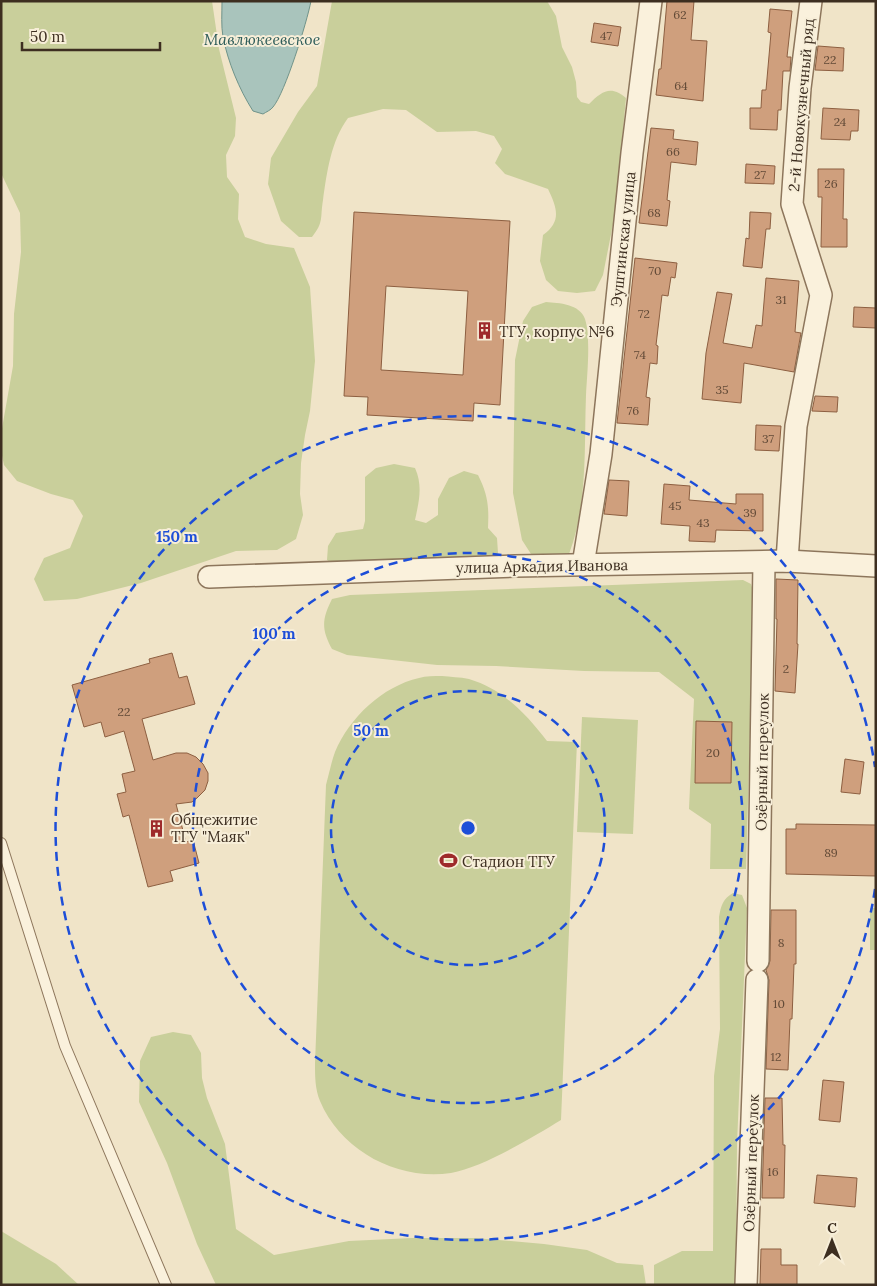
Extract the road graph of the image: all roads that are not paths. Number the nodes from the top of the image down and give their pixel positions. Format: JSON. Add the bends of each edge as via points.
{"nodes":[{"id":1,"x":651,"y":1,"type":"edge"},
{"id":2,"x":811,"y":1,"type":"edge"},
{"id":3,"x":764,"y":562,"type":"junction"},
{"id":4,"x":787,"y":562,"type":"junction"},
{"id":5,"x":583,"y":565,"type":"junction"},
{"id":6,"x":876,"y":566,"type":"edge"},
{"id":7,"x":209,"y":577,"type":"dead end"},
{"id":8,"x":1,"y":843,"type":"edge"},
{"id":9,"x":166,"y":1285,"type":"edge"},
{"id":10,"x":746,"y":1285,"type":"edge"}],
"edges":[{"from":1,"to":5,"type":"street","name":"Эуштинская улица","via":[[601,454]]},
{"from":2,"to":4,"type":"street","name":"2-й Новокузнечный ряд","via":[[800,88],[792,204],[821,295],[796,426]]},
{"from":3,"to":4,"type":"street","name":"улица Аркадия Иванова"},
{"from":3,"to":5,"type":"street","name":"улица Аркадия Иванова"},
{"from":3,"to":10,"type":"street","name":"Озёрный переулок","via":[[760,898]]},
{"from":4,"to":6,"type":"street","name":"улица Аркадия Иванова"},
{"from":5,"to":7,"type":"street","name":"улица Аркадия Иванова"},
{"from":8,"to":9,"type":"lane","via":[[65,1046]]}]}
